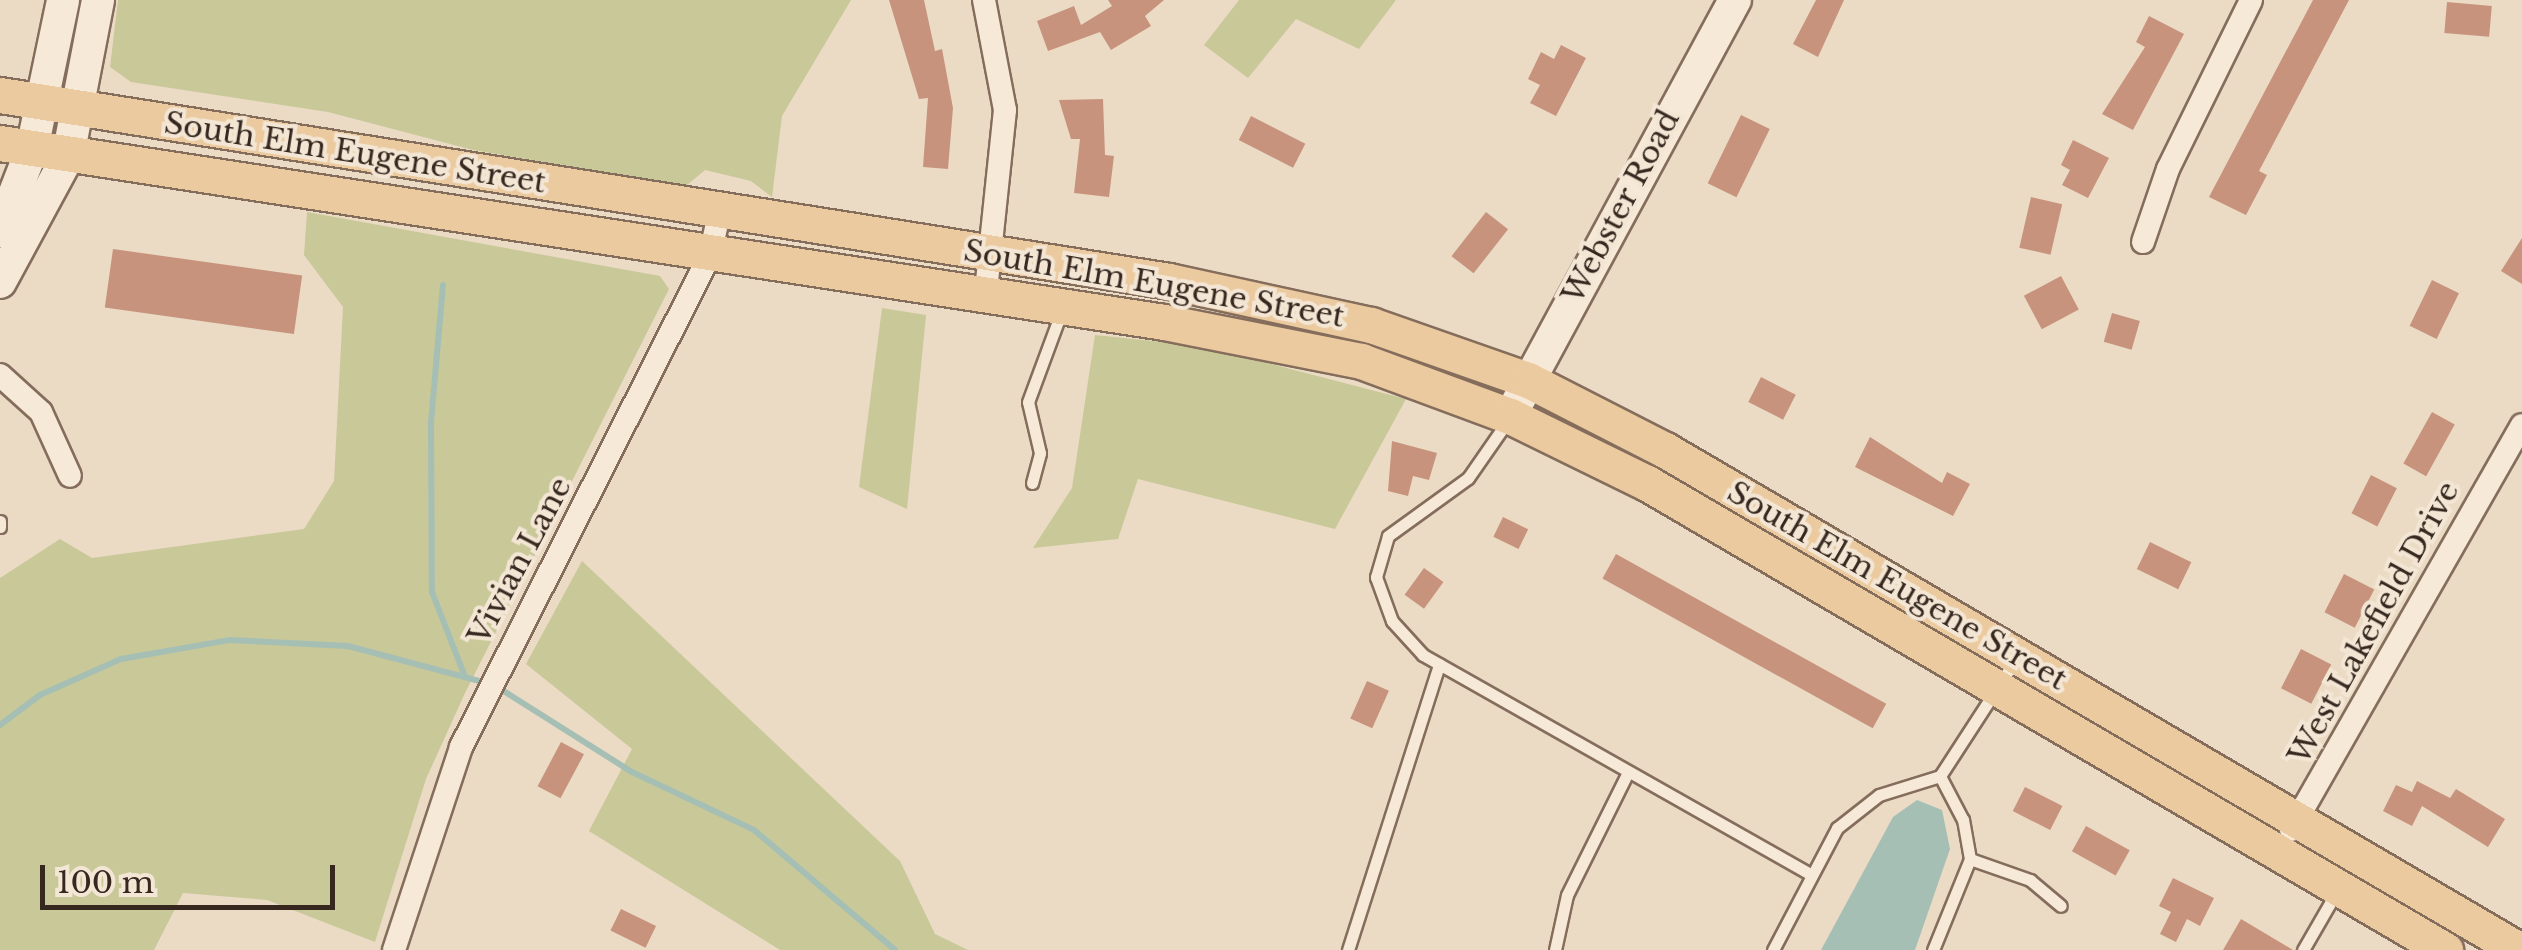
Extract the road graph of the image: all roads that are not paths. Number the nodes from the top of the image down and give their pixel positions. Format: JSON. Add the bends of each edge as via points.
{"nodes":[{"id":1,"x":63,"y":0,"type":"edge"},
{"id":2,"x":98,"y":0,"type":"edge"},
{"id":3,"x":984,"y":0,"type":"edge"},
{"id":4,"x":1736,"y":0,"type":"edge"},
{"id":5,"x":2251,"y":0,"type":"edge"},
{"id":6,"x":0,"y":94,"type":"edge"},
{"id":7,"x":60,"y":106,"type":"junction"},
{"id":8,"x":16,"y":146,"type":"edge"},
{"id":9,"x":68,"y":156,"type":"junction"},
{"id":10,"x":720,"y":210,"type":"junction"},
{"id":11,"x":0,"y":231,"type":"edge"},
{"id":12,"x":2143,"y":242,"type":"dead end"},
{"id":13,"x":992,"y":254,"type":"junction"},
{"id":14,"x":710,"y":256,"type":"junction"},
{"id":15,"x":0,"y":282,"type":"edge"},
{"id":16,"x":985,"y":299,"type":"junction"},
{"id":17,"x":1062,"y":309,"type":"junction"},
{"id":18,"x":0,"y":376,"type":"edge"},
{"id":19,"x":1528,"y":380,"type":"junction"},
{"id":20,"x":1510,"y":416,"type":"junction"},
{"id":21,"x":2522,"y":425,"type":"edge"},
{"id":22,"x":70,"y":476,"type":"dead end"},
{"id":23,"x":1032,"y":482,"type":"dead end"},
{"id":24,"x":2017,"y":657,"type":"junction"},
{"id":25,"x":1439,"y":664,"type":"junction"},
{"id":26,"x":1998,"y":690,"type":"junction"},
{"id":27,"x":1626,"y":776,"type":"junction"},
{"id":28,"x":1940,"y":776,"type":"junction"},
{"id":29,"x":2298,"y":818,"type":"junction"},
{"id":30,"x":2278,"y":851,"type":"junction"},
{"id":31,"x":1970,"y":859,"type":"junction"},
{"id":32,"x":1809,"y":873,"type":"junction"},
{"id":33,"x":2339,"y":887,"type":"junction"},
{"id":34,"x":2061,"y":906,"type":"dead end"},
{"id":35,"x":394,"y":950,"type":"edge"},
{"id":36,"x":1348,"y":950,"type":"edge"},
{"id":37,"x":1555,"y":950,"type":"edge"},
{"id":38,"x":1772,"y":950,"type":"edge"},
{"id":39,"x":1933,"y":950,"type":"edge"},
{"id":40,"x":2303,"y":950,"type":"edge"},
{"id":41,"x":2445,"y":950,"type":"edge"},
{"id":42,"x":2519,"y":950,"type":"edge"}],
"edges":[{"from":1,"to":7,"type":"street"},
{"from":2,"to":7,"type":"street"},
{"from":3,"to":13,"type":"street","via":[[1004,110]]},
{"from":4,"to":19,"type":"street","name":"Webster Road"},
{"from":5,"to":12,"type":"street","via":[[2168,169]]},
{"from":6,"to":7,"type":"main road","name":"South Elm Eugene Street"},
{"from":7,"to":8,"type":"street"},
{"from":7,"to":9,"type":"street"},
{"from":7,"to":10,"type":"main road","name":"South Elm Eugene Street"},
{"from":8,"to":9,"type":"main road","name":"South Elm Eugene Street"},
{"from":8,"to":11,"type":"street"},
{"from":9,"to":14,"type":"main road","name":"South Elm Eugene Street"},
{"from":9,"to":15,"type":"street"},
{"from":10,"to":13,"type":"main road","name":"South Elm Eugene Street"},
{"from":10,"to":14,"type":"street","name":"Vivian Lane"},
{"from":13,"to":16,"type":"street"},
{"from":13,"to":19,"type":"main road","name":"South Elm Eugene Street","via":[[1248,295],[1371,325]]},
{"from":14,"to":16,"type":"main road","name":"South Elm Eugene Street"},
{"from":14,"to":35,"type":"street","name":"Vivian Lane","via":[[460,747]]},
{"from":16,"to":17,"type":"main road","name":"South Elm Eugene Street"},
{"from":17,"to":20,"type":"main road","name":"South Elm Eugene Street","via":[[1345,358]]},
{"from":17,"to":23,"type":"lane","via":[[1028,402],[1040,453]]},
{"from":18,"to":22,"type":"street","via":[[41,412]]},
{"from":19,"to":20,"type":"street","name":"Webster Road"},
{"from":19,"to":24,"type":"main road","name":"South Elm Eugene Street","via":[[1665,450]]},
{"from":20,"to":25,"type":"lane","via":[[1468,478],[1403,520],[1382,548],[1376,577],[1383,604],[1409,642]]},
{"from":20,"to":26,"type":"main road","name":"South Elm Eugene Street","via":[[1647,483]]},
{"from":21,"to":29,"type":"street","name":"West Lakefield Drive"},
{"from":24,"to":26,"type":"lane"},
{"from":24,"to":29,"type":"main road","name":"South Elm Eugene Street"},
{"from":25,"to":27,"type":"lane"},
{"from":25,"to":36,"type":"lane"},
{"from":26,"to":28,"type":"lane"},
{"from":26,"to":30,"type":"main road","name":"South Elm Eugene Street"},
{"from":27,"to":32,"type":"lane"},
{"from":27,"to":37,"type":"lane","via":[[1568,895]]},
{"from":28,"to":31,"type":"lane","via":[[1963,820]]},
{"from":28,"to":32,"type":"lane","via":[[1861,806]]},
{"from":29,"to":30,"type":"street","name":"West Lakefield Drive"},
{"from":29,"to":42,"type":"main road","name":"South Elm Eugene Street"},
{"from":30,"to":33,"type":"main road","name":"South Elm Eugene Street"},
{"from":31,"to":34,"type":"lane","via":[[2030,880]]},
{"from":31,"to":39,"type":"lane"},
{"from":32,"to":38,"type":"lane"},
{"from":33,"to":40,"type":"lane"},
{"from":33,"to":41,"type":"main road","name":"South Elm Eugene Street"}]}
